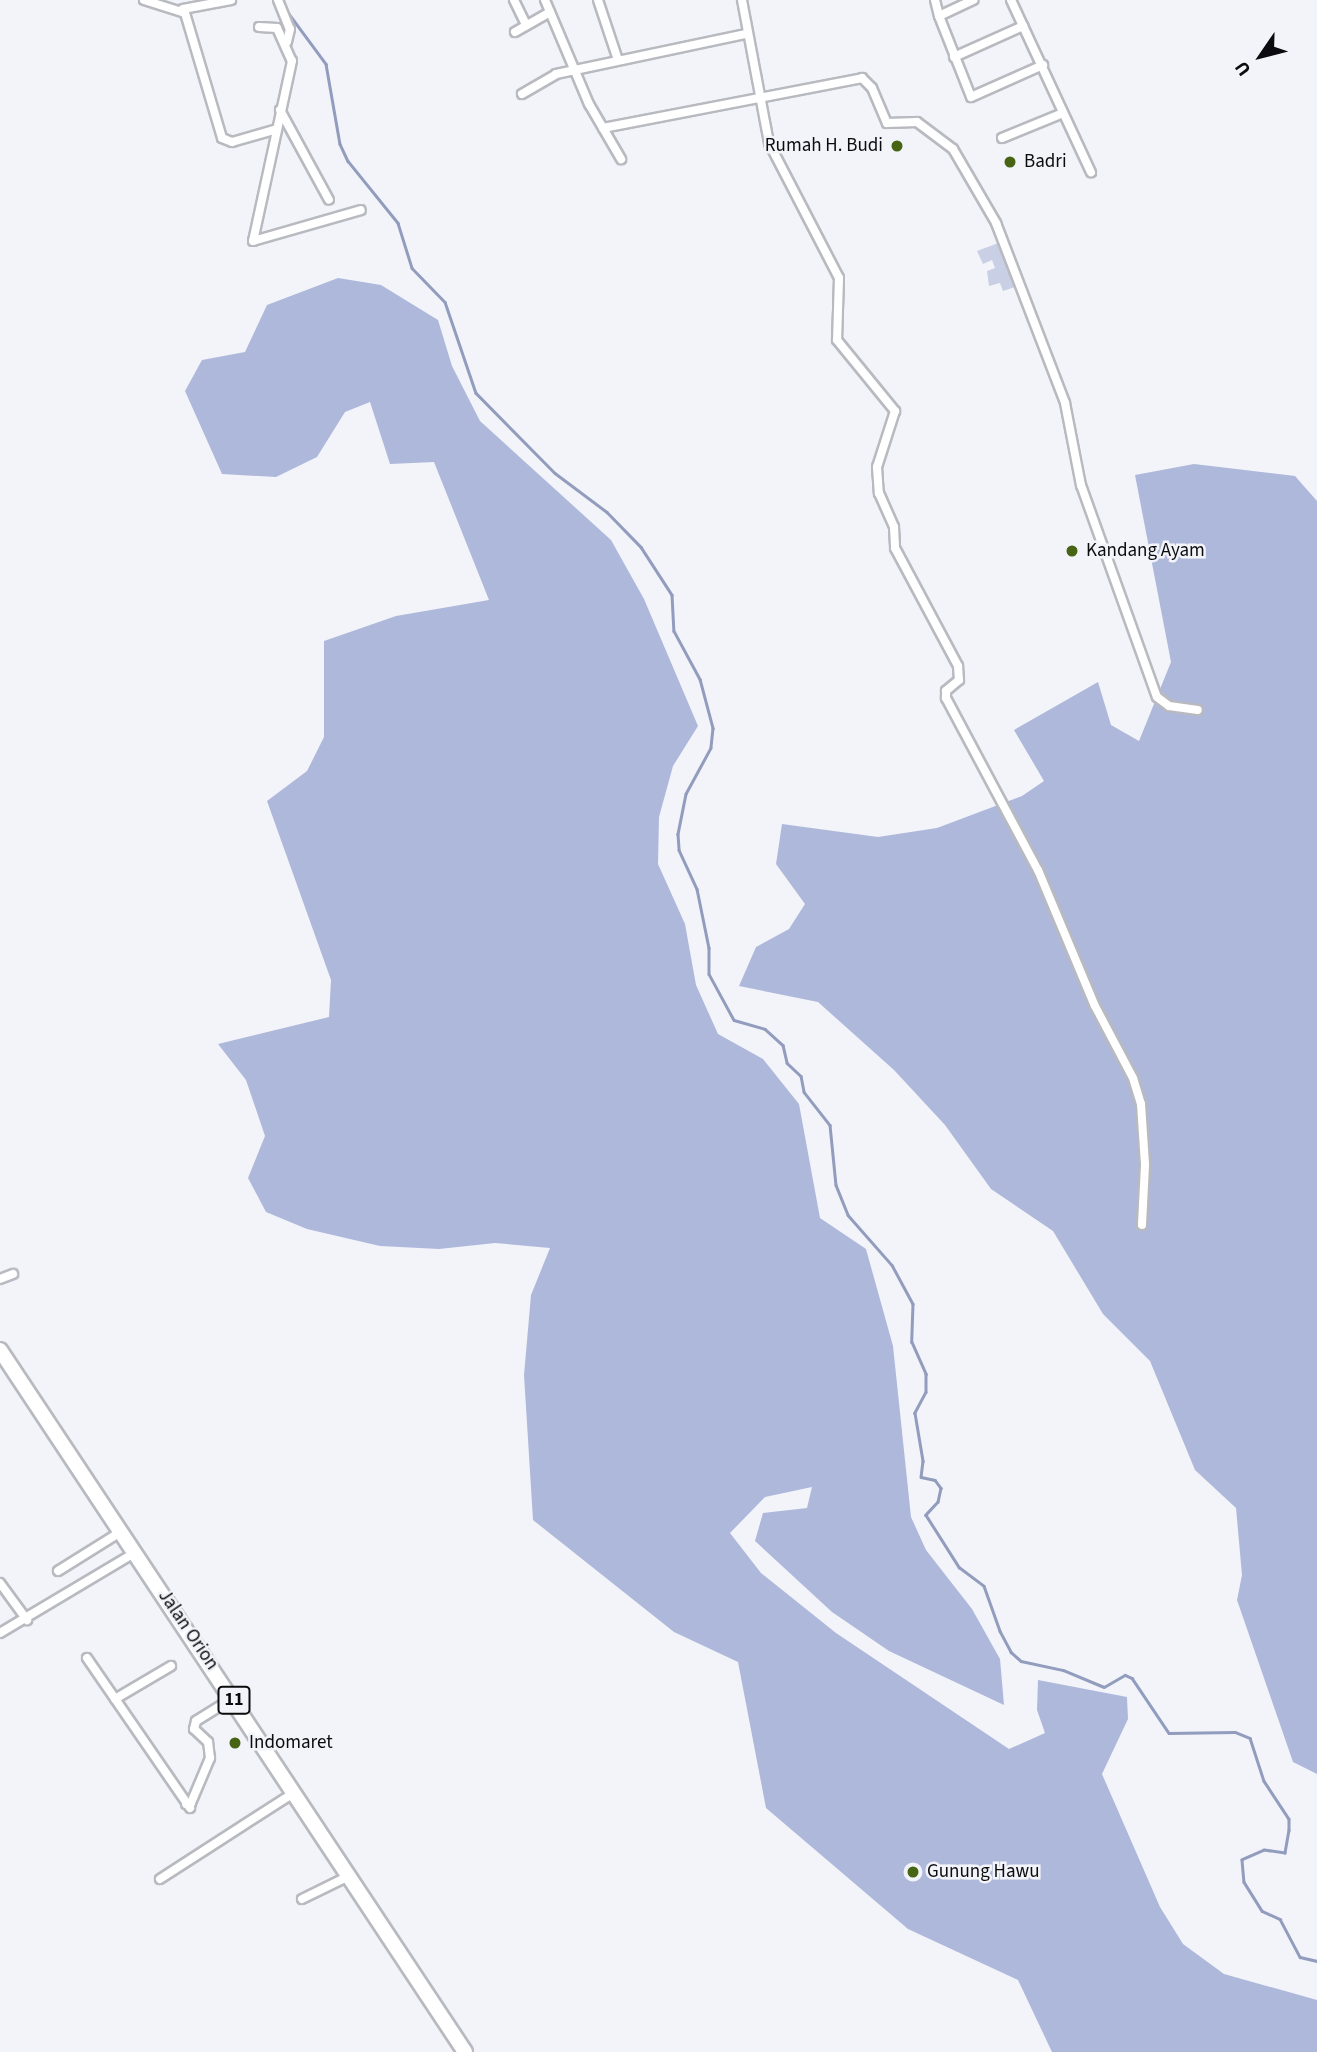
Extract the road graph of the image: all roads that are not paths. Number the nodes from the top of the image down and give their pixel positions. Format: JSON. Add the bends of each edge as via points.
{"nodes":[{"id":1,"x":144,"y":0,"type":"edge"},
{"id":2,"x":231,"y":0,"type":"edge"},
{"id":3,"x":514,"y":0,"type":"edge"},
{"id":4,"x":545,"y":0,"type":"edge"},
{"id":5,"x":598,"y":0,"type":"edge"},
{"id":6,"x":742,"y":0,"type":"edge"},
{"id":7,"x":935,"y":0,"type":"edge"},
{"id":8,"x":973,"y":0,"type":"edge"},
{"id":9,"x":1011,"y":0,"type":"edge"},
{"id":10,"x":278,"y":4,"type":"edge"},
{"id":11,"x":183,"y":9,"type":"junction"},
{"id":12,"x":550,"y":12,"type":"junction"},
{"id":13,"x":939,"y":16,"type":"junction"},
{"id":14,"x":526,"y":26,"type":"junction"},
{"id":15,"x":1023,"y":26,"type":"junction"},
{"id":16,"x":259,"y":27,"type":"dead end"},
{"id":17,"x":514,"y":32,"type":"dead end"},
{"id":18,"x":746,"y":34,"type":"junction"},
{"id":19,"x":287,"y":42,"type":"junction"},
{"id":20,"x":954,"y":57,"type":"junction"},
{"id":21,"x":618,"y":60,"type":"junction"},
{"id":22,"x":1043,"y":65,"type":"junction"},
{"id":23,"x":576,"y":69,"type":"junction"},
{"id":24,"x":522,"y":94,"type":"dead end"},
{"id":25,"x":758,"y":99,"type":"junction"},
{"id":26,"x":280,"y":110,"type":"junction"},
{"id":27,"x":1063,"y":113,"type":"junction"},
{"id":28,"x":603,"y":128,"type":"junction"},
{"id":29,"x":274,"y":130,"type":"junction"},
{"id":30,"x":1002,"y":138,"type":"dead end"},
{"id":31,"x":621,"y":159,"type":"dead end"},
{"id":32,"x":1091,"y":173,"type":"dead end"},
{"id":33,"x":329,"y":200,"type":"dead end"},
{"id":34,"x":361,"y":210,"type":"dead end"},
{"id":35,"x":1198,"y":710,"type":"dead end"},
{"id":36,"x":1142,"y":1225,"type":"dead end"},
{"id":37,"x":13,"y":1274,"type":"dead end"},
{"id":38,"x":0,"y":1279,"type":"edge"},
{"id":39,"x":0,"y":1350,"type":"edge"},
{"id":40,"x":5,"y":1368,"type":"edge"},
{"id":41,"x":122,"y":1531,"type":"junction"},
{"id":42,"x":136,"y":1552,"type":"junction"},
{"id":43,"x":58,"y":1571,"type":"dead end"},
{"id":44,"x":0,"y":1583,"type":"edge"},
{"id":45,"x":27,"y":1620,"type":"junction"},
{"id":46,"x":0,"y":1633,"type":"edge"},
{"id":47,"x":87,"y":1658,"type":"dead end"},
{"id":48,"x":171,"y":1666,"type":"dead end"},
{"id":49,"x":233,"y":1698,"type":"junction"},
{"id":50,"x":115,"y":1699,"type":"junction"},
{"id":51,"x":295,"y":1792,"type":"junction"},
{"id":52,"x":352,"y":1875,"type":"junction"},
{"id":53,"x":160,"y":1879,"type":"dead end"},
{"id":54,"x":302,"y":1899,"type":"dead end"},
{"id":55,"x":458,"y":2050,"type":"edge"}],
"edges":[{"from":1,"to":11,"type":"street"},
{"from":2,"to":11,"type":"street"},
{"from":3,"to":14,"type":"street"},
{"from":4,"to":12,"type":"street"},
{"from":5,"to":21,"type":"street"},
{"from":6,"to":18,"type":"street"},
{"from":7,"to":13,"type":"street"},
{"from":8,"to":13,"type":"street"},
{"from":9,"to":15,"type":"street"},
{"from":10,"to":19,"type":"street","via":[[290,29]]},
{"from":11,"to":29,"type":"street","via":[[222,138],[232,142]]},
{"from":12,"to":14,"type":"street"},
{"from":12,"to":23,"type":"street"},
{"from":13,"to":20,"type":"street"},
{"from":14,"to":17,"type":"street"},
{"from":15,"to":20,"type":"street"},
{"from":15,"to":22,"type":"street"},
{"from":16,"to":19,"type":"street","via":[[274,25]]},
{"from":18,"to":21,"type":"street"},
{"from":18,"to":25,"type":"street"},
{"from":19,"to":26,"type":"street","via":[[292,61]]},
{"from":20,"to":22,"type":"street","via":[[971,97]]},
{"from":21,"to":23,"type":"street"},
{"from":22,"to":27,"type":"street"},
{"from":23,"to":24,"type":"street","via":[[556,74]]},
{"from":23,"to":28,"type":"street"},
{"from":25,"to":28,"type":"street"},
{"from":25,"to":35,"type":"street","via":[[862,78],[872,88],[887,122],[917,122],[943,140],[965,165],[996,223],[1065,403],[1081,485],[1157,698],[1169,706]]},
{"from":25,"to":36,"type":"street","via":[[778,167],[839,278],[837,340],[895,411],[877,467],[879,494],[894,526],[894,545],[958,666],[959,680],[946,691],[946,698],[1038,870],[1095,1006],[1133,1078],[1141,1104],[1145,1165]]},
{"from":26,"to":29,"type":"street"},
{"from":26,"to":33,"type":"street"},
{"from":27,"to":30,"type":"street"},
{"from":27,"to":32,"type":"street"},
{"from":28,"to":31,"type":"street"},
{"from":29,"to":34,"type":"street","via":[[254,242]]},
{"from":37,"to":38,"type":"street"},
{"from":39,"to":40,"type":"highway","name":"Jalan Orion","number":"11"},
{"from":40,"to":41,"type":"highway","name":"Jalan Orion","number":"11"},
{"from":41,"to":42,"type":"highway","name":"Jalan Orion","number":"11"},
{"from":41,"to":43,"type":"street"},
{"from":42,"to":45,"type":"street"},
{"from":42,"to":49,"type":"highway","name":"Jalan Orion","number":"11"},
{"from":44,"to":45,"type":"street"},
{"from":45,"to":46,"type":"street"},
{"from":47,"to":50,"type":"street"},
{"from":48,"to":50,"type":"street"},
{"from":49,"to":50,"type":"street","via":[[196,1721],[194,1729],[208,1742],[210,1758],[188,1806]]},
{"from":49,"to":51,"type":"highway","name":"Jalan Orion","number":"11"},
{"from":51,"to":52,"type":"highway","name":"Jalan Orion","number":"11"},
{"from":51,"to":53,"type":"street"},
{"from":52,"to":54,"type":"street"},
{"from":52,"to":55,"type":"highway","name":"Jalan Orion","number":"11"}]}
